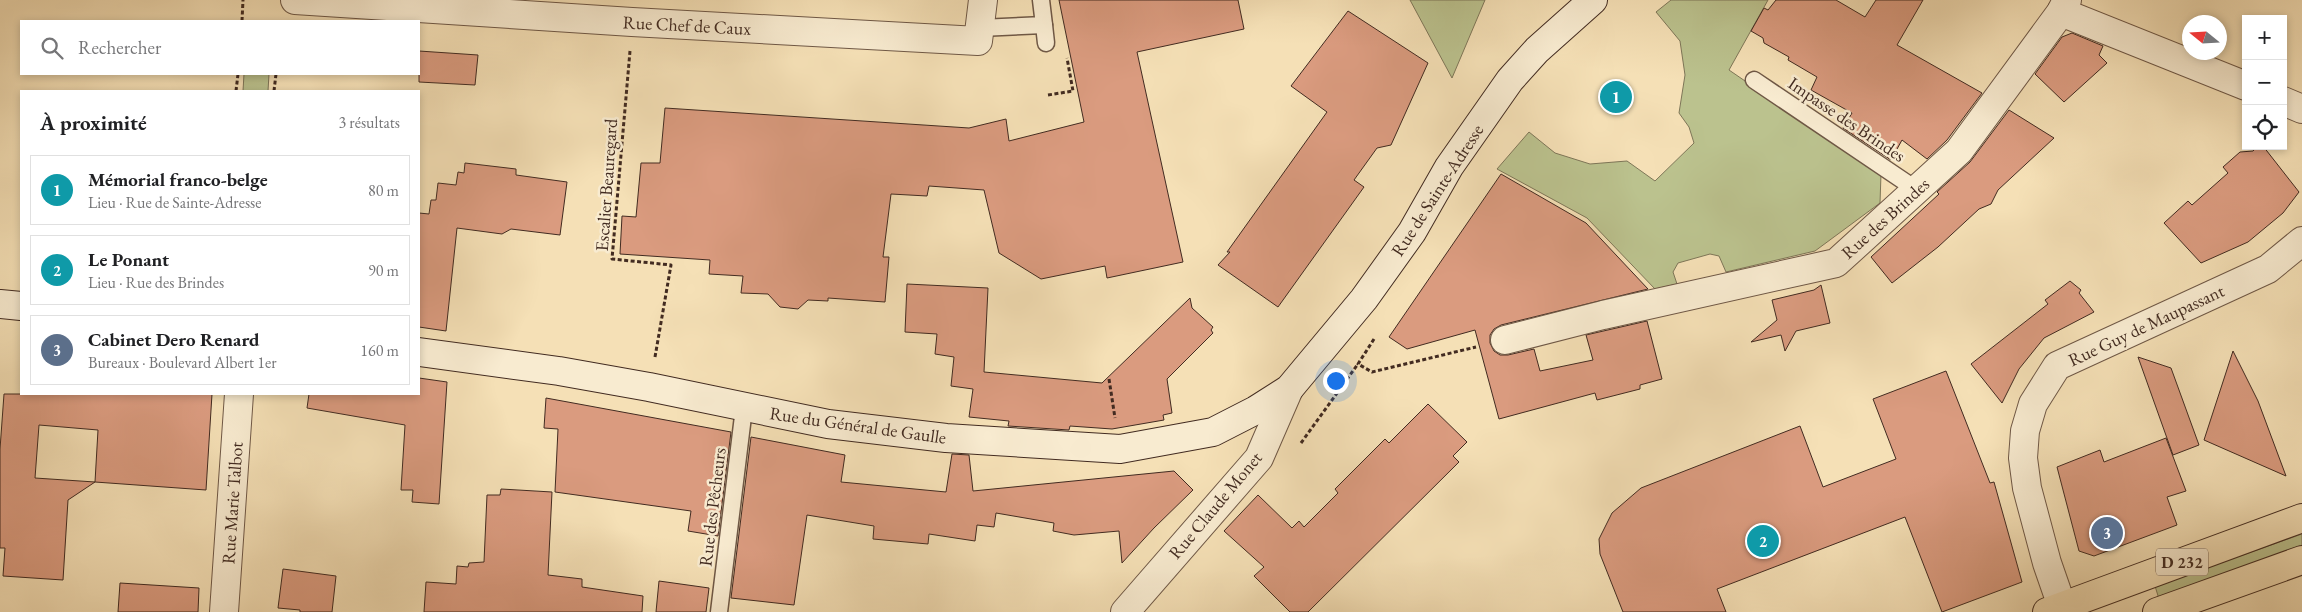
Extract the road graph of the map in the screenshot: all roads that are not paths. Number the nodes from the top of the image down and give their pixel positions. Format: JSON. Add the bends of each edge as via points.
{"nodes":[{"id":1,"x":294,"y":0,"type":"edge"},
{"id":2,"x":983,"y":0,"type":"edge"},
{"id":3,"x":1041,"y":0,"type":"edge"},
{"id":4,"x":1580,"y":4,"type":"edge"},
{"id":5,"x":2064,"y":6,"type":"edge"},
{"id":6,"x":1044,"y":25,"type":"junction"},
{"id":7,"x":980,"y":28,"type":"junction"},
{"id":8,"x":1046,"y":43,"type":"dead end"},
{"id":9,"x":1754,"y":80,"type":"dead end"},
{"id":10,"x":2242,"y":84,"type":"edge"},
{"id":11,"x":2287,"y":103,"type":"edge"},
{"id":12,"x":2302,"y":109,"type":"edge"},
{"id":13,"x":1917,"y":190,"type":"junction"},
{"id":14,"x":2302,"y":241,"type":"edge"},
{"id":15,"x":0,"y":304,"type":"edge"},
{"id":16,"x":20,"y":306,"type":"edge"},
{"id":17,"x":1505,"y":340,"type":"dead end"},
{"id":18,"x":420,"y":352,"type":"edge"},
{"id":19,"x":1289,"y":389,"type":"junction"},
{"id":20,"x":239,"y":395,"type":"edge"},
{"id":21,"x":744,"y":408,"type":"junction"},
{"id":22,"x":2302,"y":518,"type":"edge"},
{"id":23,"x":2302,"y":560,"type":"edge"},
{"id":24,"x":2058,"y":610,"type":"edge"},
{"id":25,"x":224,"y":612,"type":"edge"},
{"id":26,"x":719,"y":612,"type":"edge"},
{"id":27,"x":1125,"y":612,"type":"edge"},
{"id":28,"x":2157,"y":612,"type":"edge"}],
"edges":[{"from":1,"to":7,"type":"street","name":"Rue Chef de Caux","via":[[978,41]]},
{"from":2,"to":7,"type":"street"},
{"from":3,"to":6,"type":"lane"},
{"from":4,"to":19,"type":"street","name":"Rue de Sainte-Adresse","via":[[1510,80],[1449,167],[1412,232],[1364,299]]},
{"from":5,"to":10,"type":"street"},
{"from":5,"to":13,"type":"street","name":"Rue des Brindes","via":[[1959,151]]},
{"from":6,"to":7,"type":"lane"},
{"from":6,"to":8,"type":"lane"},
{"from":9,"to":13,"type":"lane","name":"Impasse des Brindes"},
{"from":11,"to":12,"type":"street"},
{"from":13,"to":17,"type":"street","name":"Rue des Brindes","via":[[1836,262]]},
{"from":14,"to":24,"type":"street","name":"Rue Guy de Maupassant","via":[[2268,269],[2058,366],[2033,404],[2025,431],[2024,458],[2027,488]]},
{"from":15,"to":16,"type":"street"},
{"from":18,"to":21,"type":"street","name":"Rue du Général de Gaulle","via":[[559,371]]},
{"from":19,"to":21,"type":"street","name":"Rue du Général de Gaulle","via":[[1213,432],[1120,449],[946,438],[828,424]]},
{"from":19,"to":27,"type":"street","name":"Rue Claude Monet","via":[[1259,458]]},
{"from":20,"to":25,"type":"street","name":"Rue Marie Talbot"},
{"from":21,"to":26,"type":"lane","name":"Rue des Pêcheurs"},
{"from":22,"to":24,"type":"main road","number":"D 232"},
{"from":23,"to":28,"type":"main road","number":"D 232"}]}
